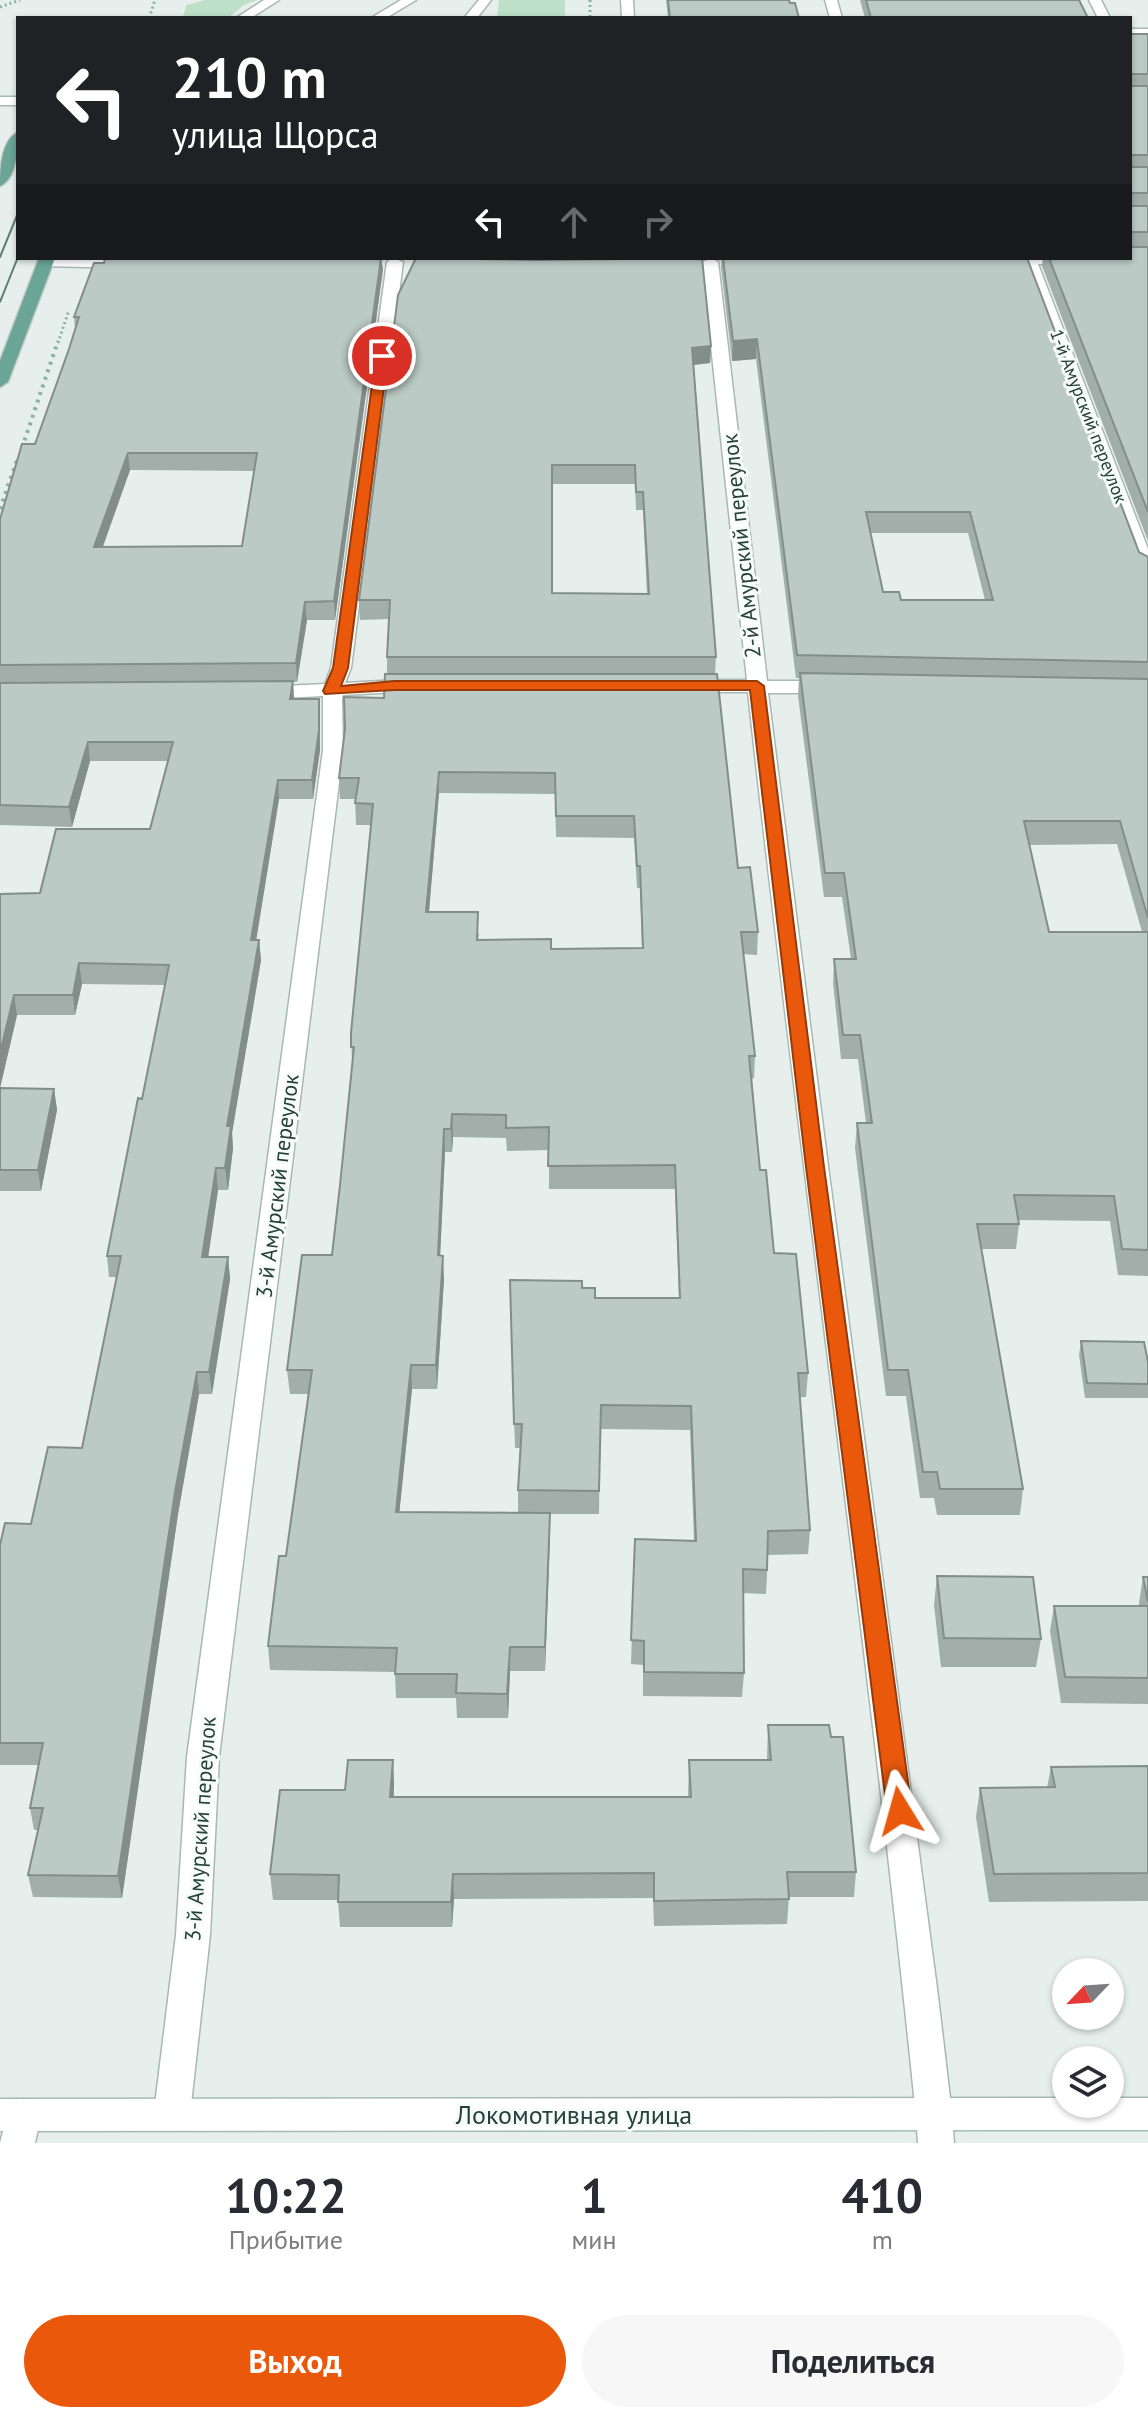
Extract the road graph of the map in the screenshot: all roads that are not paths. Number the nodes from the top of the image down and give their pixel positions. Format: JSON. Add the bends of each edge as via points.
{"nodes":[{"id":1,"x":273,"y":0,"type":"edge"},
{"id":2,"x":410,"y":0,"type":"edge"},
{"id":3,"x":485,"y":0,"type":"edge"},
{"id":4,"x":245,"y":16,"type":"edge"},
{"id":5,"x":381,"y":16,"type":"edge"},
{"id":6,"x":472,"y":16,"type":"edge"},
{"id":7,"x":16,"y":141,"type":"edge"},
{"id":8,"x":2,"y":173,"type":"edge"},
{"id":9,"x":46,"y":260,"type":"edge"},
{"id":10,"x":1030,"y":260,"type":"edge"},
{"id":11,"x":710,"y":261,"type":"edge"},
{"id":12,"x":394,"y":262,"type":"dead end"},
{"id":13,"x":147,"y":263,"type":"edge"},
{"id":14,"x":0,"y":382,"type":"edge"},
{"id":15,"x":1148,"y":573,"type":"edge"},
{"id":16,"x":441,"y":685,"type":"edge"},
{"id":17,"x":662,"y":686,"type":"edge"},
{"id":18,"x":757,"y":686,"type":"junction"},
{"id":19,"x":850,"y":688,"type":"edge"},
{"id":20,"x":331,"y":691,"type":"junction"},
{"id":21,"x":247,"y":693,"type":"edge"},
{"id":22,"x":172,"y":2113,"type":"junction"},
{"id":23,"x":1148,"y":2114,"type":"edge"},
{"id":24,"x":13,"y":2124,"type":"edge"},
{"id":25,"x":935,"y":2129,"type":"edge"}],
"edges":[{"from":1,"to":4,"type":"street"},
{"from":2,"to":5,"type":"street"},
{"from":3,"to":6,"type":"street"},
{"from":7,"to":8,"type":"main road"},
{"from":9,"to":13,"type":"street"},
{"from":9,"to":14,"type":"main road"},
{"from":10,"to":15,"type":"street","name":"1-й Амурский переулок"},
{"from":11,"to":18,"type":"street","name":"2-й Амурский переулок"},
{"from":12,"to":20,"type":"street","name":"3-й Амурский переулок","via":[[341,668]]},
{"from":16,"to":20,"type":"street"},
{"from":17,"to":18,"type":"street"},
{"from":18,"to":19,"type":"street"},
{"from":18,"to":25,"type":"street","name":"2-й Амурский переулок","via":[[916,1933]]},
{"from":20,"to":21,"type":"street"},
{"from":20,"to":22,"type":"street","name":"3-й Амурский переулок","via":[[333,750],[203,1757],[193,1935]]},
{"from":22,"to":24,"type":"street","name":"Локомотивная улица"},
{"from":22,"to":25,"type":"street","name":"Локомотивная улица"},
{"from":23,"to":25,"type":"street","name":"Локомотивная улица"}]}
